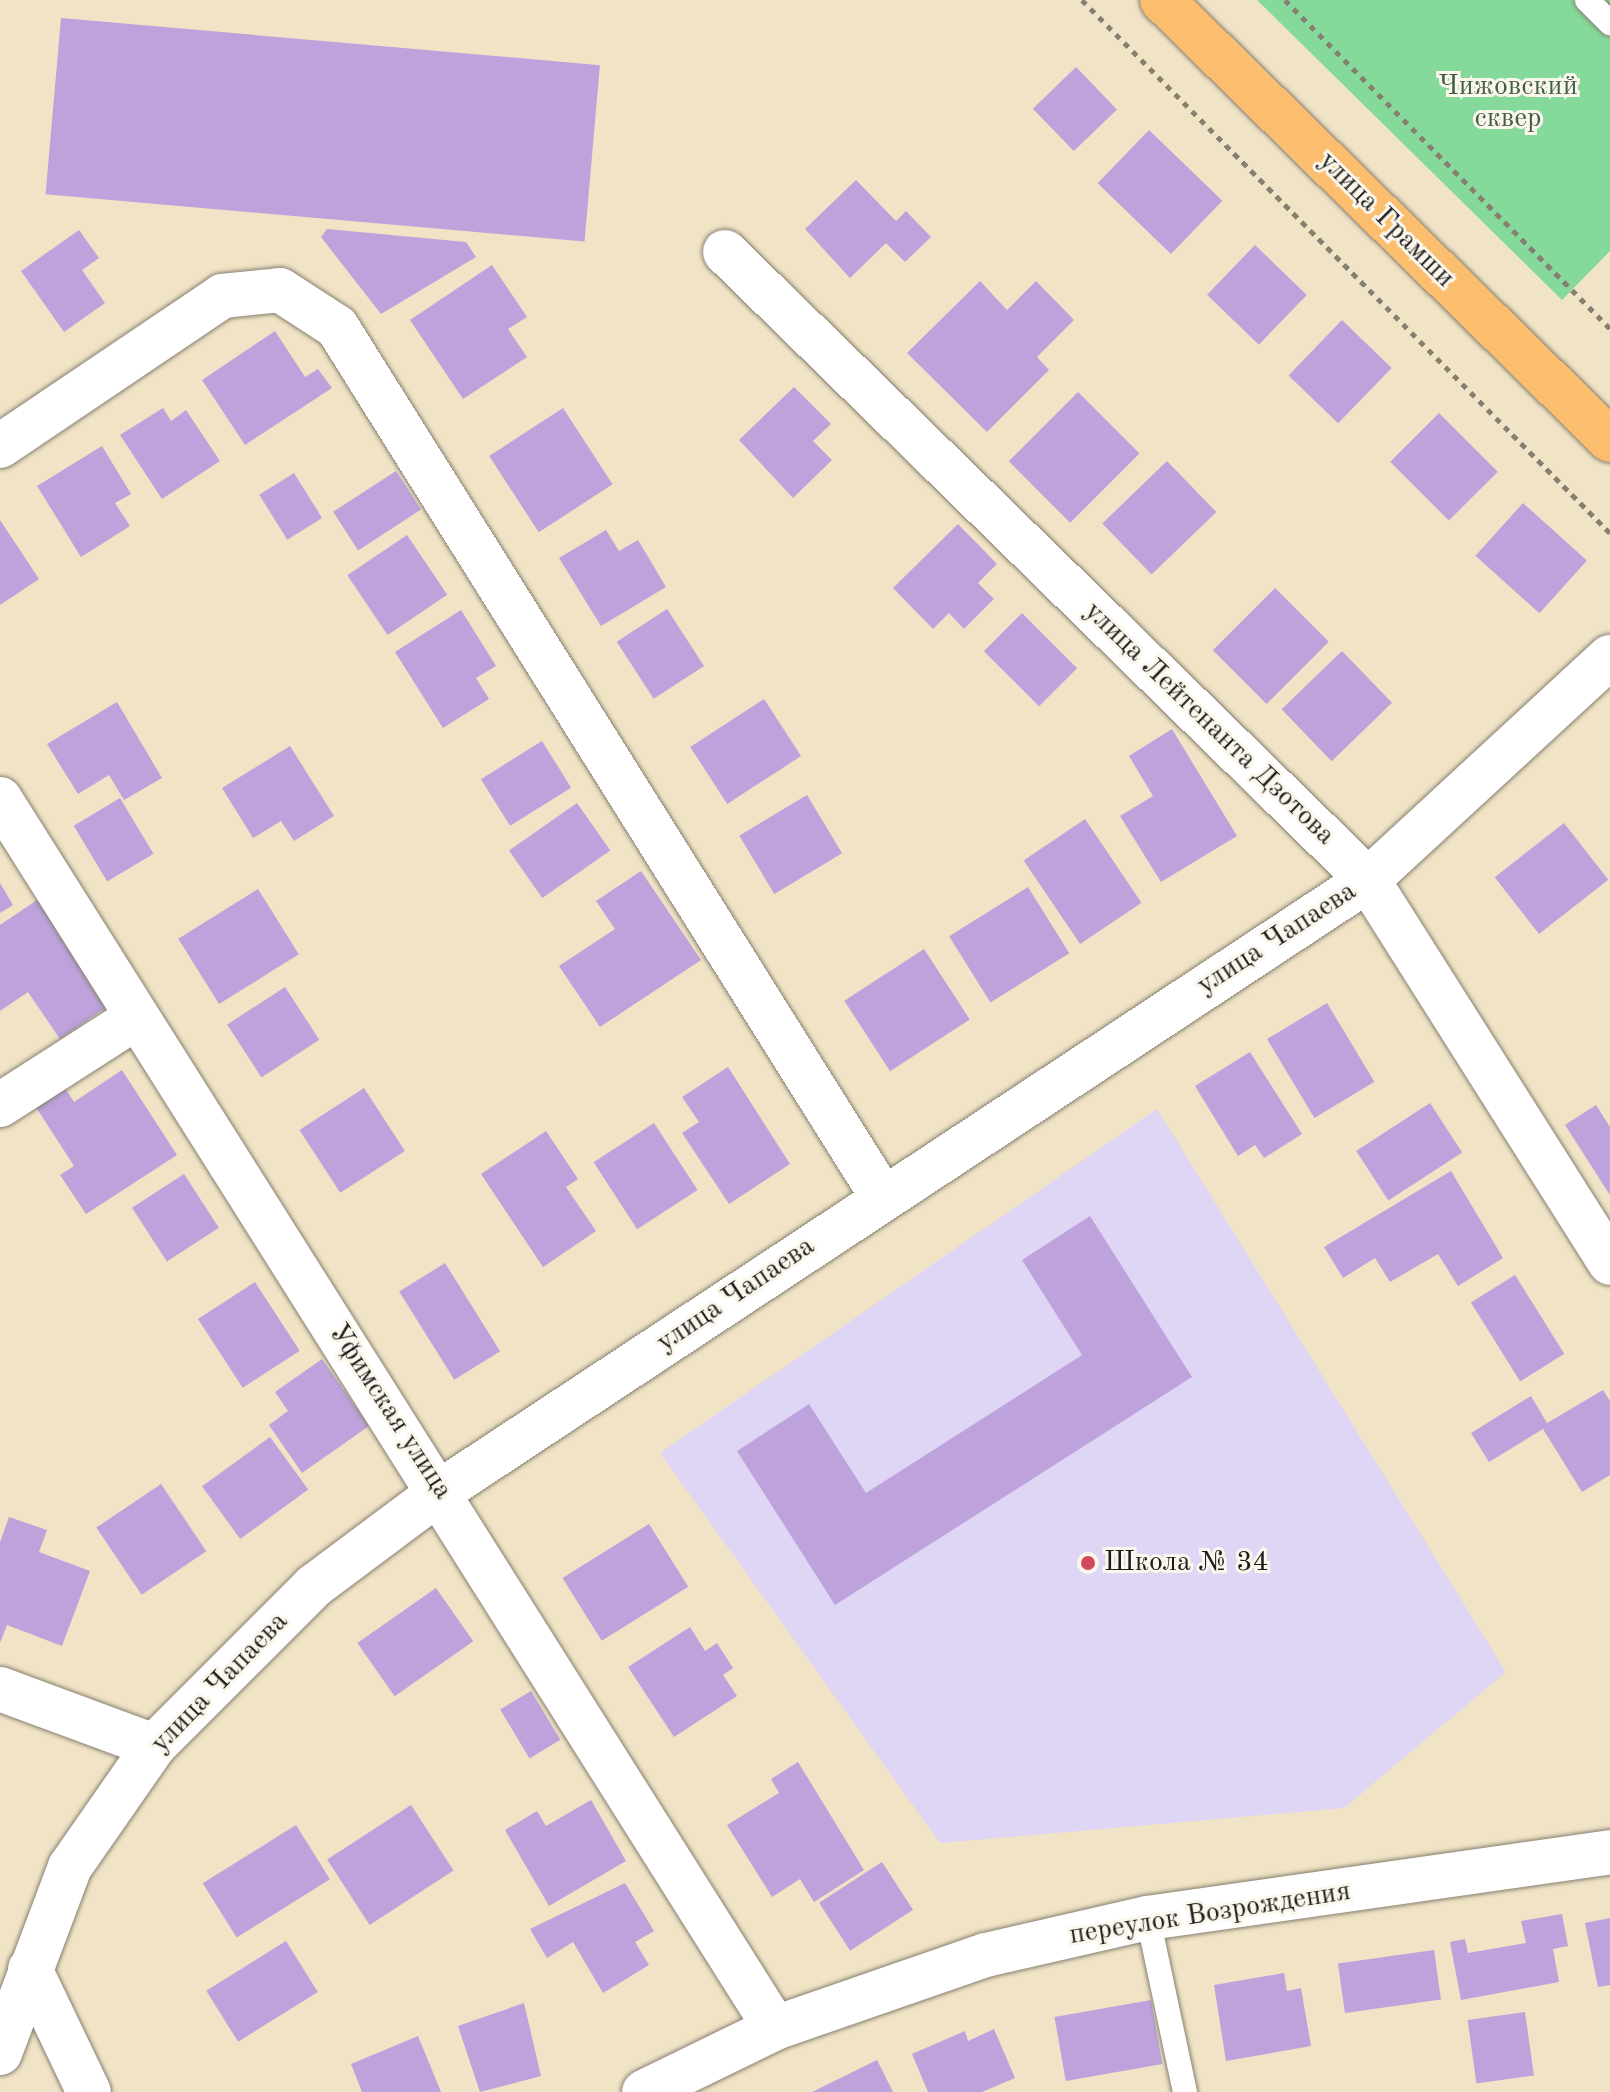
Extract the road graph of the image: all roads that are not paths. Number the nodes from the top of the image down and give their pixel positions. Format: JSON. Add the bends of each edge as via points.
{"nodes":[{"id":1,"x":1162,"y":0,"type":"edge"},
{"id":2,"x":1587,"y":0,"type":"edge"},
{"id":3,"x":1610,"y":23,"type":"edge"},
{"id":4,"x":725,"y":252,"type":"dead end"},
{"id":5,"x":1610,"y":440,"type":"edge"},
{"id":6,"x":0,"y":446,"type":"edge"},
{"id":7,"x":1610,"y":657,"type":"edge"},
{"id":8,"x":0,"y":799,"type":"edge"},
{"id":9,"x":1368,"y":880,"type":"junction"},
{"id":10,"x":137,"y":1017,"type":"junction"},
{"id":11,"x":0,"y":1105,"type":"edge"},
{"id":12,"x":883,"y":1198,"type":"junction"},
{"id":13,"x":1610,"y":1263,"type":"edge"},
{"id":14,"x":441,"y":1491,"type":"junction"},
{"id":15,"x":0,"y":1689,"type":"edge"},
{"id":16,"x":154,"y":1746,"type":"junction"},
{"id":17,"x":1610,"y":1852,"type":"edge"},
{"id":18,"x":1148,"y":1918,"type":"junction"},
{"id":19,"x":30,"y":1969,"type":"junction"},
{"id":20,"x":775,"y":2028,"type":"junction"},
{"id":21,"x":0,"y":2053,"type":"edge"},
{"id":22,"x":89,"y":2092,"type":"edge"},
{"id":23,"x":644,"y":2092,"type":"edge"},
{"id":24,"x":1185,"y":2092,"type":"edge"}],
"edges":[{"from":1,"to":5,"type":"highway","name":"улица Грамши"},
{"from":2,"to":3,"type":"lane"},
{"from":4,"to":9,"type":"street","name":"улица Лейтенанта Дзотова"},
{"from":6,"to":12,"type":"street","via":[[222,296],[280,290],[337,327]]},
{"from":7,"to":9,"type":"street","name":"улица Чапаева"},
{"from":8,"to":10,"type":"street","name":"Уфимская улица"},
{"from":9,"to":12,"type":"street","name":"улица Чапаева"},
{"from":9,"to":13,"type":"street","name":"улица Лейтенанта Дзотова"},
{"from":10,"to":11,"type":"street"},
{"from":10,"to":14,"type":"street","name":"Уфимская улица"},
{"from":12,"to":14,"type":"street","name":"улица Чапаева"},
{"from":14,"to":16,"type":"street","name":"улица Чапаева","via":[[314,1586]]},
{"from":14,"to":20,"type":"street","name":"Уфимская улица"},
{"from":15,"to":16,"type":"street"},
{"from":16,"to":19,"type":"street","name":"улица Чапаева","via":[[70,1867]]},
{"from":17,"to":18,"type":"street","name":"переулок Возрождения"},
{"from":18,"to":20,"type":"street","name":"переулок Возрождения","via":[[986,1955]]},
{"from":18,"to":24,"type":"lane"},
{"from":19,"to":21,"type":"street","name":"улица Чапаева"},
{"from":19,"to":22,"type":"street"},
{"from":20,"to":23,"type":"street","name":"переулок Возрождения"}]}
